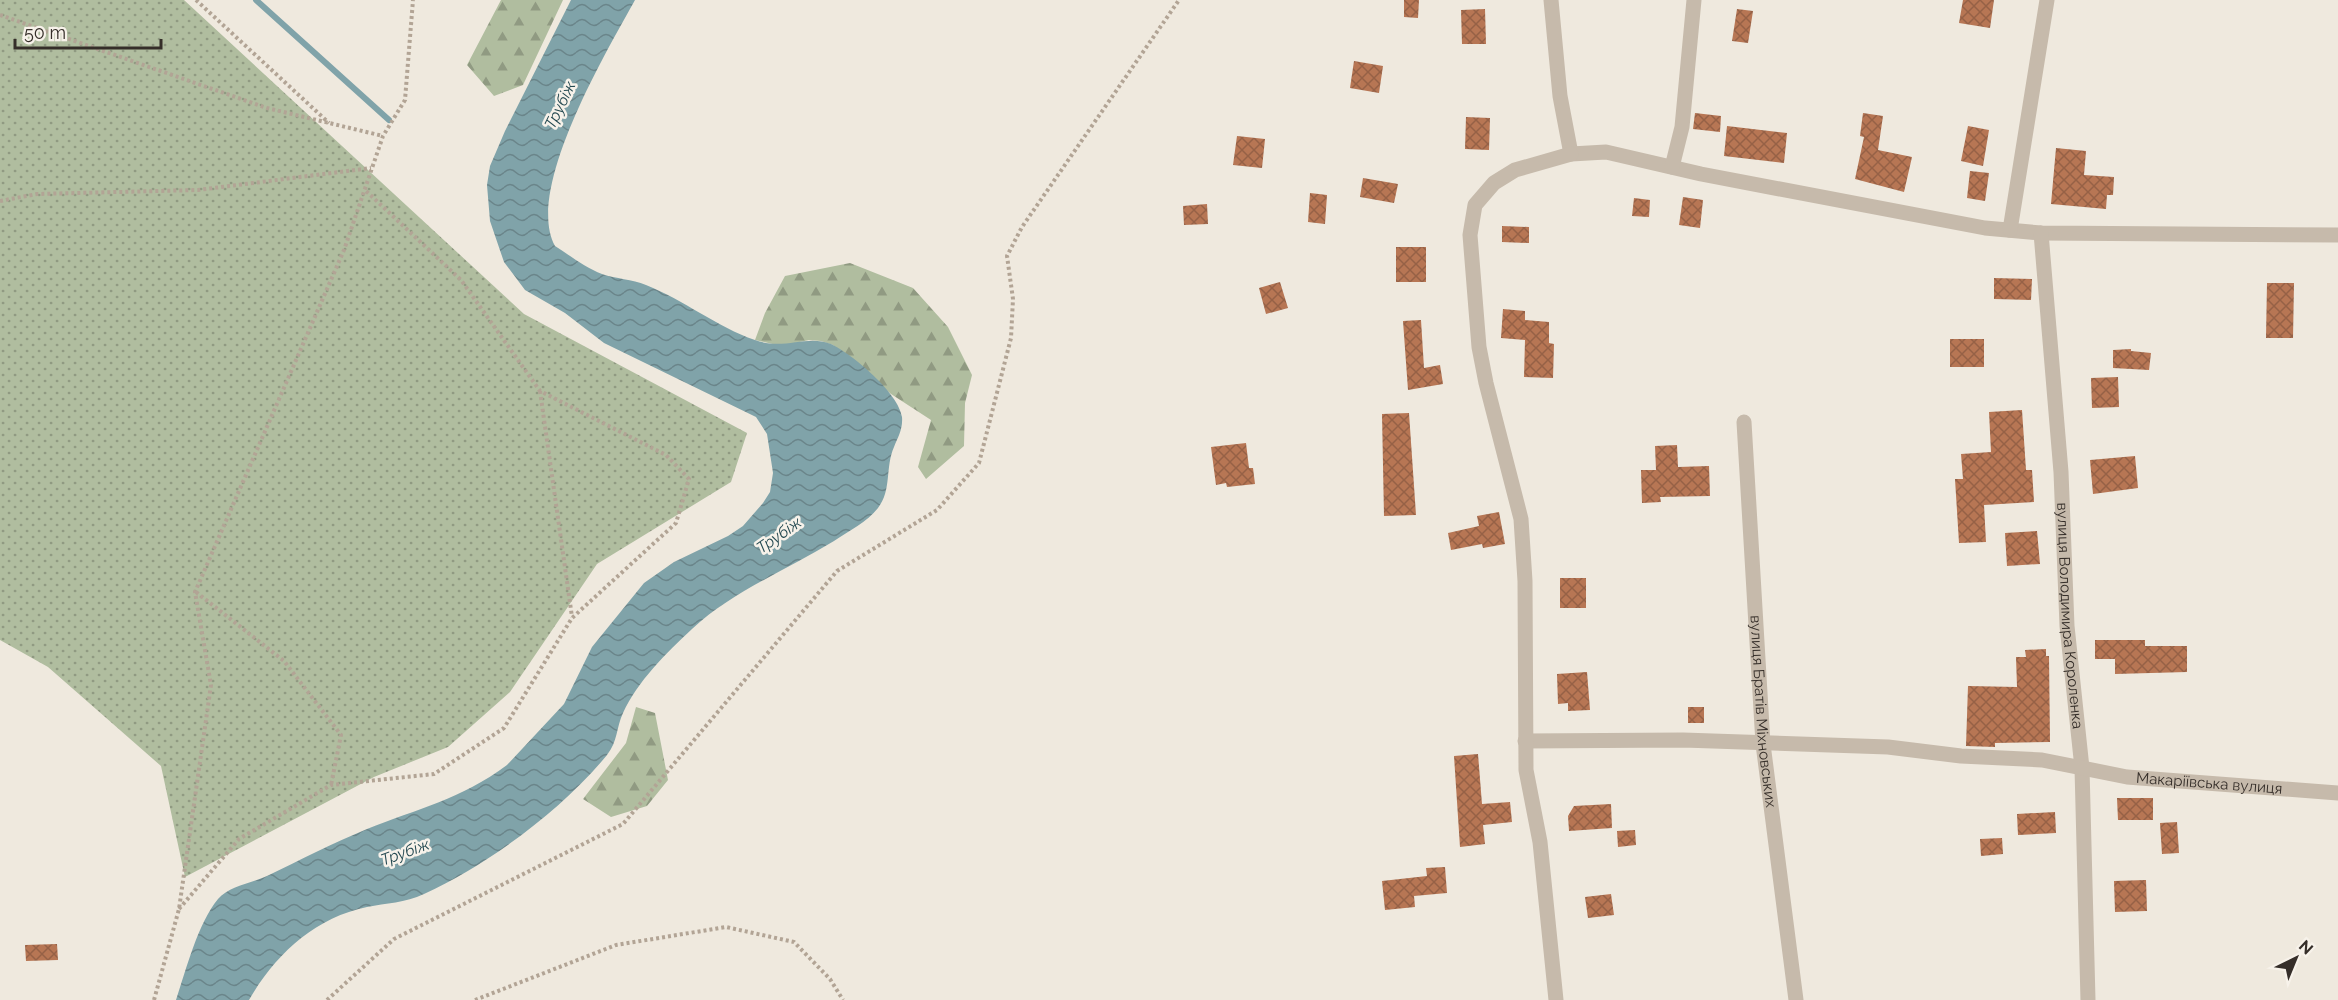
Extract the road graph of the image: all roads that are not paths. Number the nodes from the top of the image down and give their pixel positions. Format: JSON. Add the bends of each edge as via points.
{"nodes":[{"id":1,"x":1551,"y":0,"type":"edge"},
{"id":2,"x":1694,"y":0,"type":"edge"},
{"id":3,"x":2047,"y":0,"type":"edge"},
{"id":4,"x":1571,"y":154,"type":"junction"},
{"id":5,"x":1672,"y":167,"type":"junction"},
{"id":6,"x":2010,"y":230,"type":"junction"},
{"id":7,"x":2040,"y":233,"type":"junction"},
{"id":8,"x":2338,"y":235,"type":"edge"},
{"id":9,"x":1744,"y":422,"type":"dead end"},
{"id":10,"x":1525,"y":741,"type":"junction"},
{"id":11,"x":1763,"y":744,"type":"junction"},
{"id":12,"x":2082,"y":768,"type":"junction"},
{"id":13,"x":2338,"y":793,"type":"edge"},
{"id":14,"x":1556,"y":1000,"type":"edge"},
{"id":15,"x":1796,"y":1000,"type":"edge"},
{"id":16,"x":2088,"y":1000,"type":"edge"}],
"edges":[{"from":1,"to":4,"type":"street","via":[[1560,96]]},
{"from":2,"to":5,"type":"street","via":[[1682,127]]},
{"from":3,"to":6,"type":"street"},
{"from":4,"to":5,"type":"street","via":[[1606,152]]},
{"from":4,"to":10,"type":"street","via":[[1515,170],[1494,183],[1475,205],[1470,235],[1479,347],[1521,519]]},
{"from":5,"to":6,"type":"street","via":[[1913,215]]},
{"from":6,"to":7,"type":"street"},
{"from":7,"to":8,"type":"street"},
{"from":7,"to":12,"type":"street","name":"вулиця Володимира Короленка","via":[[2061,472],[2065,608]]},
{"from":9,"to":11,"type":"street","name":"вулиця Братів Міхновських"},
{"from":10,"to":11,"type":"street","name":"Макаріївська вулиця"},
{"from":10,"to":14,"type":"street"},
{"from":11,"to":12,"type":"street","name":"Макаріївська вулиця","via":[[1888,747],[2042,760]]},
{"from":11,"to":15,"type":"street","name":"вулиця Братів Міхновських"},
{"from":12,"to":13,"type":"street","name":"Макаріївська вулиця","via":[[2127,777]]},
{"from":12,"to":16,"type":"street","name":"вулиця Володимира Короленка"}]}
